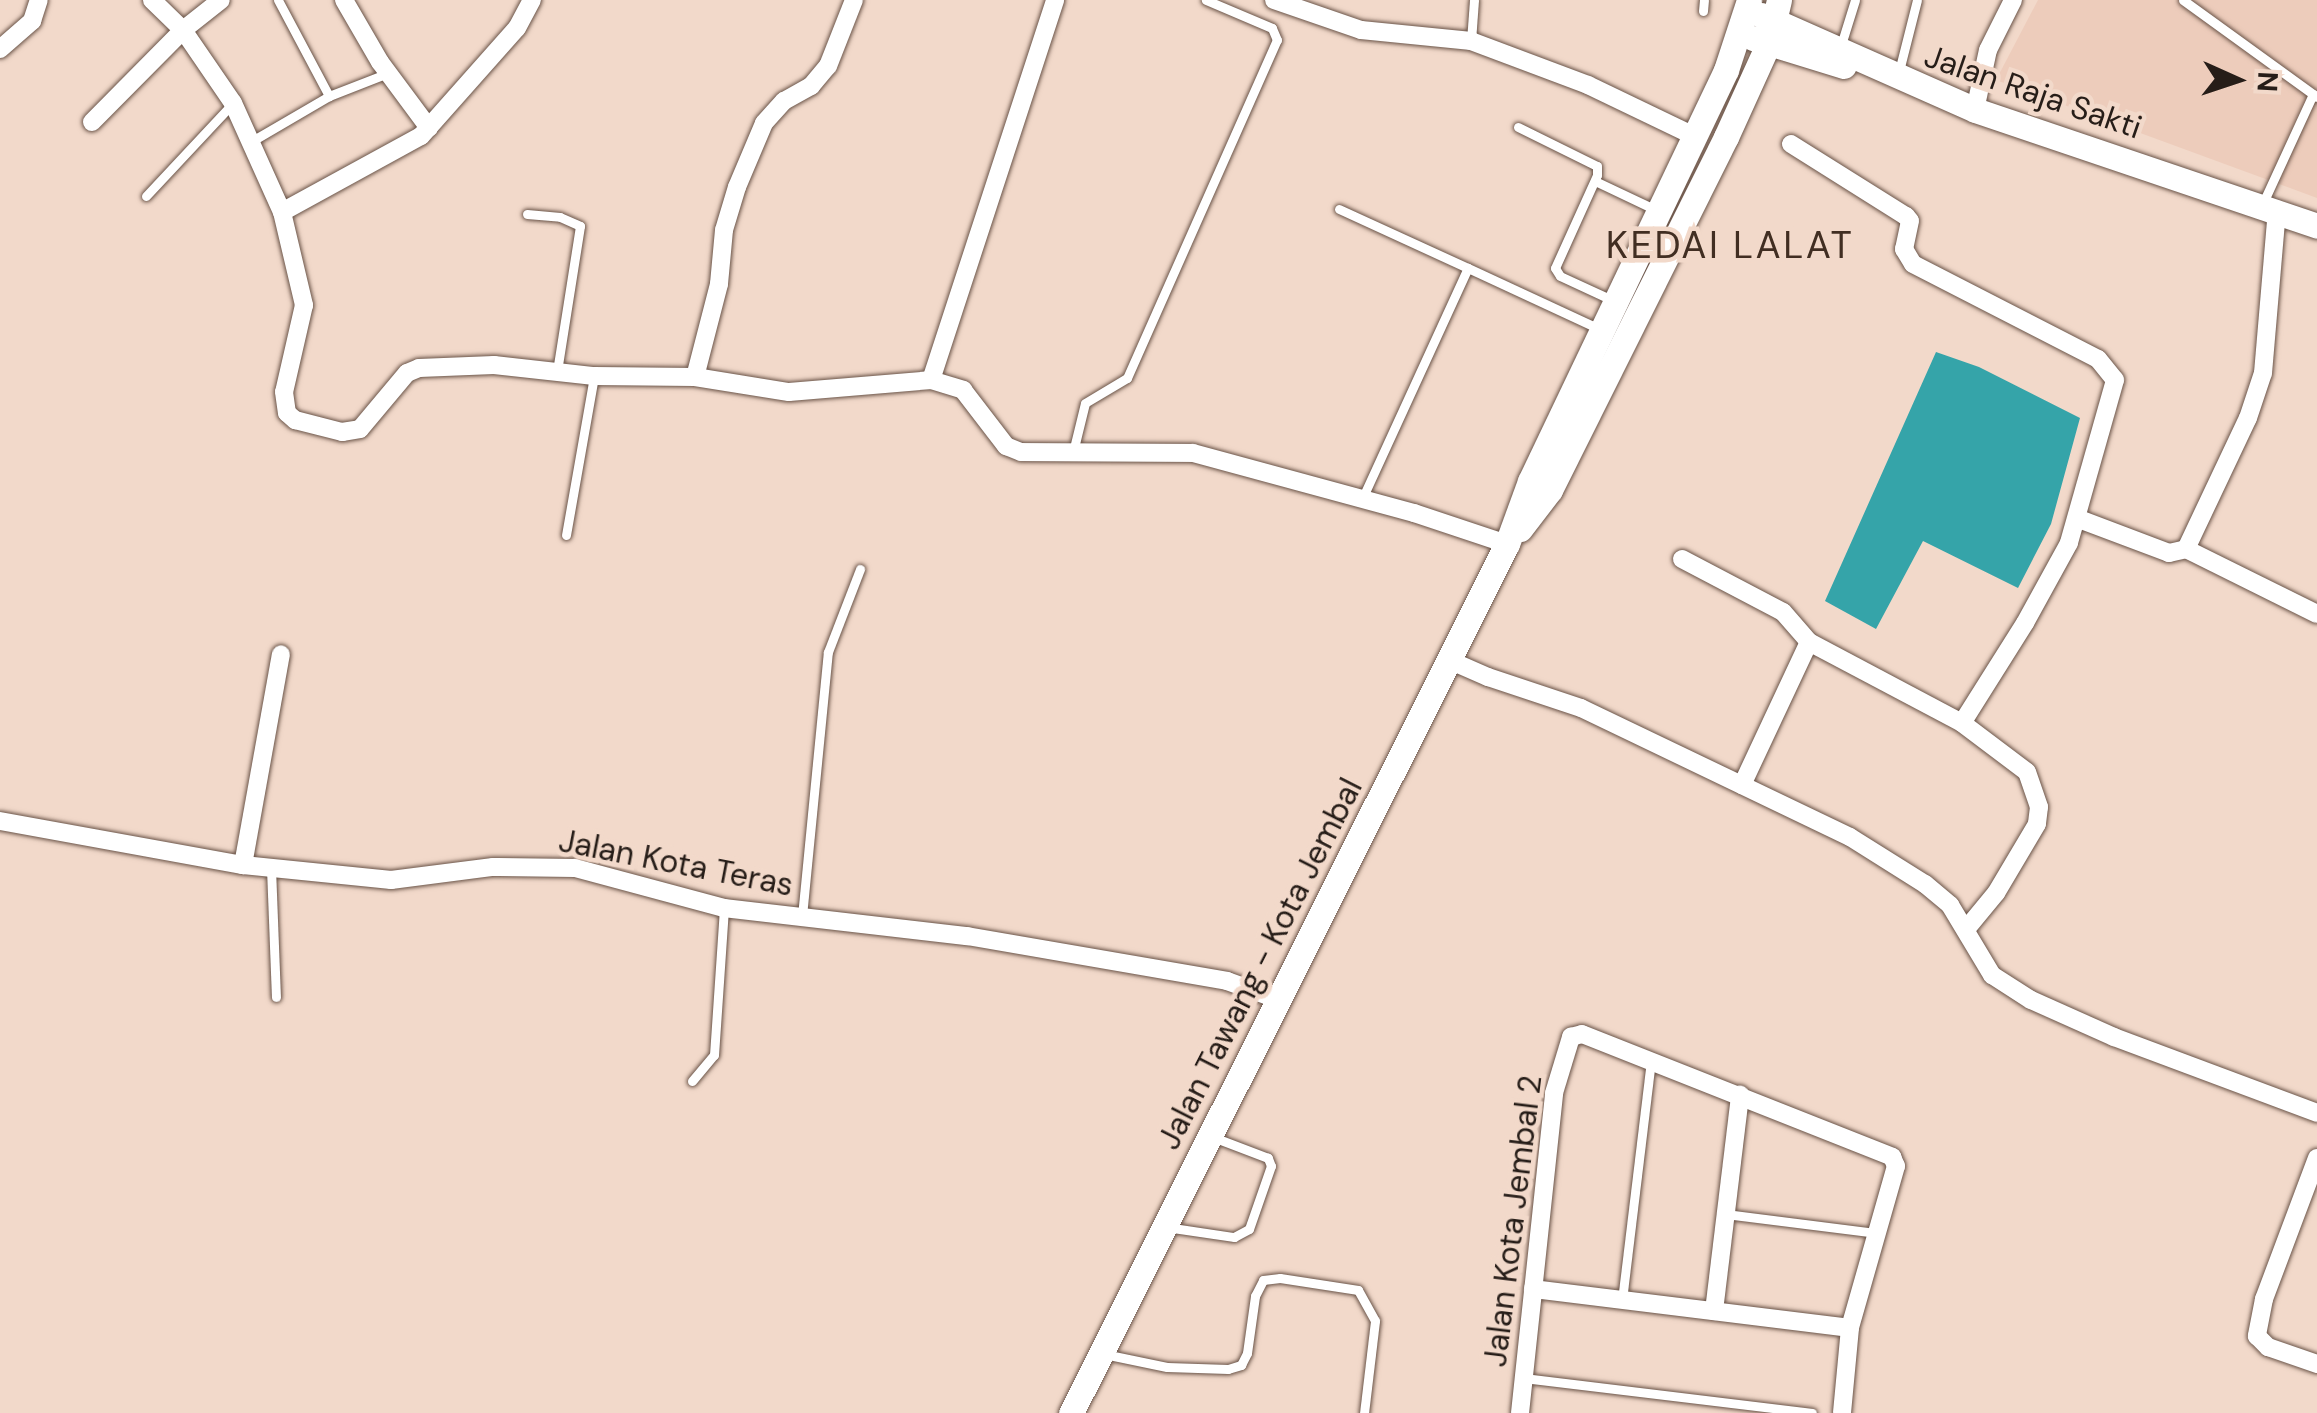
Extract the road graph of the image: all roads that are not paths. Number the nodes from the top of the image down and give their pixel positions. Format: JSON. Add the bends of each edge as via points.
{"nodes":[{"id":1,"x":38,"y":0,"type":"edge"},
{"id":2,"x":152,"y":0,"type":"edge"},
{"id":3,"x":221,"y":0,"type":"edge"},
{"id":4,"x":278,"y":0,"type":"edge"},
{"id":5,"x":344,"y":0,"type":"edge"},
{"id":6,"x":532,"y":0,"type":"edge"},
{"id":7,"x":854,"y":0,"type":"edge"},
{"id":8,"x":1054,"y":0,"type":"edge"},
{"id":9,"x":1206,"y":0,"type":"edge"},
{"id":10,"x":1274,"y":0,"type":"edge"},
{"id":11,"x":1474,"y":0,"type":"edge"},
{"id":12,"x":1855,"y":0,"type":"edge"},
{"id":13,"x":1917,"y":0,"type":"edge"},
{"id":14,"x":2013,"y":0,"type":"edge"},
{"id":15,"x":2183,"y":0,"type":"edge"},
{"id":16,"x":1231,"y":5,"type":"edge"},
{"id":17,"x":1745,"y":15,"type":"edge"},
{"id":18,"x":1779,"y":16,"type":"edge"},
{"id":19,"x":183,"y":30,"type":"junction"},
{"id":20,"x":1472,"y":40,"type":"junction"},
{"id":21,"x":0,"y":49,"type":"edge"},
{"id":22,"x":1832,"y":52,"type":"junction"},
{"id":23,"x":388,"y":73,"type":"junction"},
{"id":24,"x":1756,"y":74,"type":"junction"},
{"id":25,"x":1897,"y":79,"type":"junction"},
{"id":26,"x":329,"y":96,"type":"junction"},
{"id":27,"x":2315,"y":96,"type":"edge"},
{"id":28,"x":233,"y":103,"type":"junction"},
{"id":29,"x":1975,"y":110,"type":"junction"},
{"id":30,"x":92,"y":122,"type":"dead end"},
{"id":31,"x":1518,"y":127,"type":"dead end"},
{"id":32,"x":429,"y":128,"type":"junction"},
{"id":33,"x":1696,"y":137,"type":"junction"},
{"id":34,"x":252,"y":141,"type":"junction"},
{"id":35,"x":1791,"y":144,"type":"dead end"},
{"id":36,"x":1595,"y":181,"type":"junction"},
{"id":37,"x":146,"y":196,"type":"dead end"},
{"id":38,"x":2269,"y":208,"type":"junction"},
{"id":39,"x":1339,"y":209,"type":"dead end"},
{"id":40,"x":282,"y":212,"type":"junction"},
{"id":41,"x":1660,"y":212,"type":"junction"},
{"id":42,"x":528,"y":214,"type":"dead end"},
{"id":43,"x":2317,"y":226,"type":"edge"},
{"id":44,"x":1468,"y":268,"type":"junction"},
{"id":45,"x":1616,"y":302,"type":"junction"},
{"id":46,"x":1603,"y":330,"type":"junction"},
{"id":47,"x":556,"y":374,"type":"junction"},
{"id":48,"x":594,"y":376,"type":"junction"},
{"id":49,"x":696,"y":378,"type":"junction"},
{"id":50,"x":931,"y":380,"type":"junction"},
{"id":51,"x":1072,"y":454,"type":"junction"},
{"id":52,"x":1362,"y":499,"type":"junction"},
{"id":53,"x":2079,"y":519,"type":"junction"},
{"id":54,"x":566,"y":535,"type":"dead end"},
{"id":55,"x":1508,"y":544,"type":"junction"},
{"id":56,"x":2186,"y":549,"type":"junction"},
{"id":57,"x":1682,"y":560,"type":"dead end"},
{"id":58,"x":860,"y":569,"type":"dead end"},
{"id":59,"x":2317,"y":614,"type":"edge"},
{"id":60,"x":1809,"y":642,"type":"junction"},
{"id":61,"x":281,"y":654,"type":"dead end"},
{"id":62,"x":1449,"y":660,"type":"junction"},
{"id":63,"x":1962,"y":723,"type":"junction"},
{"id":64,"x":1742,"y":786,"type":"junction"},
{"id":65,"x":0,"y":821,"type":"edge"},
{"id":66,"x":243,"y":865,"type":"junction"},
{"id":67,"x":271,"y":868,"type":"junction"},
{"id":68,"x":724,"y":908,"type":"junction"},
{"id":69,"x":802,"y":918,"type":"junction"},
{"id":70,"x":1967,"y":928,"type":"junction"},
{"id":71,"x":276,"y":997,"type":"dead end"},
{"id":72,"x":1277,"y":999,"type":"junction"},
{"id":73,"x":1651,"y":1059,"type":"junction"},
{"id":74,"x":692,"y":1080,"type":"dead end"},
{"id":75,"x":1740,"y":1095,"type":"junction"},
{"id":76,"x":2317,"y":1113,"type":"edge"},
{"id":77,"x":1210,"y":1136,"type":"junction"},
{"id":78,"x":2317,"y":1158,"type":"edge"},
{"id":79,"x":1726,"y":1214,"type":"junction"},
{"id":80,"x":1166,"y":1227,"type":"junction"},
{"id":81,"x":1877,"y":1234,"type":"junction"},
{"id":82,"x":1533,"y":1290,"type":"junction"},
{"id":83,"x":1622,"y":1300,"type":"junction"},
{"id":84,"x":1714,"y":1311,"type":"junction"},
{"id":85,"x":1850,"y":1328,"type":"junction"},
{"id":86,"x":1102,"y":1354,"type":"junction"},
{"id":87,"x":2317,"y":1364,"type":"edge"},
{"id":88,"x":1524,"y":1378,"type":"junction"},
{"id":89,"x":1071,"y":1413,"type":"edge"},
{"id":90,"x":1364,"y":1413,"type":"edge"},
{"id":91,"x":1520,"y":1413,"type":"edge"},
{"id":92,"x":1812,"y":1413,"type":"edge"},
{"id":93,"x":1842,"y":1413,"type":"edge"}],
"edges":[{"from":1,"to":21,"type":"street","via":[[32,22]]},
{"from":2,"to":19,"type":"street"},
{"from":3,"to":19,"type":"street"},
{"from":4,"to":26,"type":"lane"},
{"from":5,"to":23,"type":"street"},
{"from":6,"to":32,"type":"street","via":[[517,28]]},
{"from":7,"to":49,"type":"street","via":[[828,66],[764,123],[724,230],[720,284]]},
{"from":8,"to":50,"type":"street"},
{"from":9,"to":16,"type":"lane"},
{"from":10,"to":20,"type":"street","via":[[1361,30]]},
{"from":11,"to":20,"type":"lane"},
{"from":12,"to":22,"type":"lane"},
{"from":13,"to":25,"type":"lane"},
{"from":14,"to":29,"type":"street","via":[[1988,50]]},
{"from":15,"to":27,"type":"lane"},
{"from":16,"to":51,"type":"lane","via":[[1272,28],[1277,40],[1127,378],[1085,403]]},
{"from":17,"to":18,"type":"main road","name":"Jalan Raja Sakti"},
{"from":17,"to":33,"type":"main road","name":"Jalan Tawang - Kota Jembal"},
{"from":18,"to":22,"type":"main road","name":"Jalan Raja Sakti"},
{"from":18,"to":22,"type":"main road","via":[[1812,30]]},
{"from":18,"to":24,"type":"main road","name":"Jalan Tawang - Kota Jembal"},
{"from":19,"to":28,"type":"street"},
{"from":19,"to":30,"type":"street"},
{"from":20,"to":33,"type":"street"},
{"from":22,"to":24,"type":"main road"},
{"from":22,"to":25,"type":"main road","name":"Jalan Raja Sakti"},
{"from":23,"to":26,"type":"lane"},
{"from":23,"to":32,"type":"street"},
{"from":24,"to":55,"type":"main road","name":"Jalan Tawang - Kota Jembal","via":[[1550,490]]},
{"from":25,"to":29,"type":"main road","name":"Jalan Raja Sakti"},
{"from":26,"to":34,"type":"lane"},
{"from":27,"to":38,"type":"lane"},
{"from":28,"to":34,"type":"street"},
{"from":28,"to":37,"type":"lane"},
{"from":29,"to":38,"type":"main road","name":"Jalan Raja Sakti"},
{"from":31,"to":36,"type":"lane","via":[[1593,163]]},
{"from":32,"to":40,"type":"street"},
{"from":33,"to":41,"type":"main road","name":"Jalan Tawang - Kota Jembal"},
{"from":34,"to":40,"type":"street"},
{"from":35,"to":53,"type":"street","via":[[1906,216],[1904,249],[1912,264],[2109,369],[2113,392]]},
{"from":36,"to":41,"type":"lane"},
{"from":36,"to":45,"type":"lane","via":[[1555,268]]},
{"from":38,"to":43,"type":"main road","name":"Jalan Raja Sakti"},
{"from":38,"to":56,"type":"street","via":[[2263,374]]},
{"from":39,"to":44,"type":"lane"},
{"from":40,"to":47,"type":"street","via":[[304,305],[284,392],[295,420],[342,432],[360,429],[407,372],[419,368],[494,365]]},
{"from":41,"to":45,"type":"main road","name":"Jalan Tawang - Kota Jembal"},
{"from":42,"to":47,"type":"lane","via":[[580,226]]},
{"from":44,"to":46,"type":"lane"},
{"from":44,"to":52,"type":"lane"},
{"from":45,"to":46,"type":"main road","name":"Jalan Tawang - Kota Jembal"},
{"from":46,"to":55,"type":"main road","name":"Jalan Tawang - Kota Jembal","via":[[1530,482]]},
{"from":47,"to":48,"type":"street"},
{"from":48,"to":49,"type":"street"},
{"from":48,"to":54,"type":"lane"},
{"from":49,"to":50,"type":"street","via":[[789,392]]},
{"from":50,"to":51,"type":"street","via":[[963,390],[1006,446]]},
{"from":51,"to":52,"type":"street","via":[[1193,453]]},
{"from":52,"to":55,"type":"street"},
{"from":53,"to":56,"type":"street","via":[[2169,553]]},
{"from":53,"to":63,"type":"street","via":[[2026,623]]},
{"from":55,"to":62,"type":"main road","name":"Jalan Tawang - Kota Jembal"},
{"from":56,"to":59,"type":"street"},
{"from":57,"to":60,"type":"street","via":[[1783,612]]},
{"from":58,"to":69,"type":"lane","via":[[828,652]]},
{"from":60,"to":63,"type":"street"},
{"from":60,"to":64,"type":"street"},
{"from":61,"to":66,"type":"street"},
{"from":62,"to":64,"type":"street","via":[[1582,708]]},
{"from":62,"to":72,"type":"main road","name":"Jalan Tawang - Kota Jembal"},
{"from":63,"to":70,"type":"street","via":[[2027,772],[2040,807],[2024,850]]},
{"from":64,"to":70,"type":"street","via":[[1850,838],[1925,884]]},
{"from":65,"to":66,"type":"street","name":"Jalan Kota Teras"},
{"from":66,"to":67,"type":"street","name":"Jalan Kota Teras"},
{"from":67,"to":68,"type":"street","name":"Jalan Kota Teras","via":[[391,880],[493,867],[575,868]]},
{"from":67,"to":71,"type":"lane"},
{"from":68,"to":69,"type":"street","name":"Jalan Kota Teras"},
{"from":68,"to":74,"type":"lane","via":[[714,1055]]},
{"from":69,"to":72,"type":"street","name":"Jalan Kota Teras","via":[[967,936],[1227,981]]},
{"from":70,"to":76,"type":"street","via":[[1992,975],[2030,1000]]},
{"from":72,"to":77,"type":"main road","name":"Jalan Tawang - Kota Jembal"},
{"from":73,"to":75,"type":"street"},
{"from":73,"to":82,"type":"street","name":"Jalan Kota Jembal 2","via":[[1594,1036],[1570,1037],[1554,1093]]},
{"from":73,"to":83,"type":"lane"},
{"from":75,"to":79,"type":"street"},
{"from":75,"to":81,"type":"street","via":[[1892,1156],[1896,1166]]},
{"from":77,"to":80,"type":"main road","name":"Jalan Tawang - Kota Jembal"},
{"from":77,"to":80,"type":"lane","via":[[1268,1158],[1271,1166],[1248,1229],[1234,1237]]},
{"from":78,"to":87,"type":"street","via":[[2256,1336],[2278,1352]]},
{"from":79,"to":81,"type":"lane"},
{"from":79,"to":84,"type":"street"},
{"from":80,"to":86,"type":"main road","name":"Jalan Tawang - Kota Jembal"},
{"from":81,"to":85,"type":"street"},
{"from":82,"to":83,"type":"street"},
{"from":82,"to":88,"type":"street","name":"Jalan Kota Jembal 2"},
{"from":83,"to":84,"type":"street"},
{"from":84,"to":85,"type":"street"},
{"from":85,"to":93,"type":"street"},
{"from":86,"to":89,"type":"main road","name":"Jalan Tawang - Kota Jembal"},
{"from":86,"to":90,"type":"lane","via":[[1228,1370],[1247,1354],[1262,1280],[1358,1290],[1375,1321]]},
{"from":88,"to":91,"type":"street","name":"Jalan Kota Jembal 2"},
{"from":88,"to":92,"type":"lane"}]}
